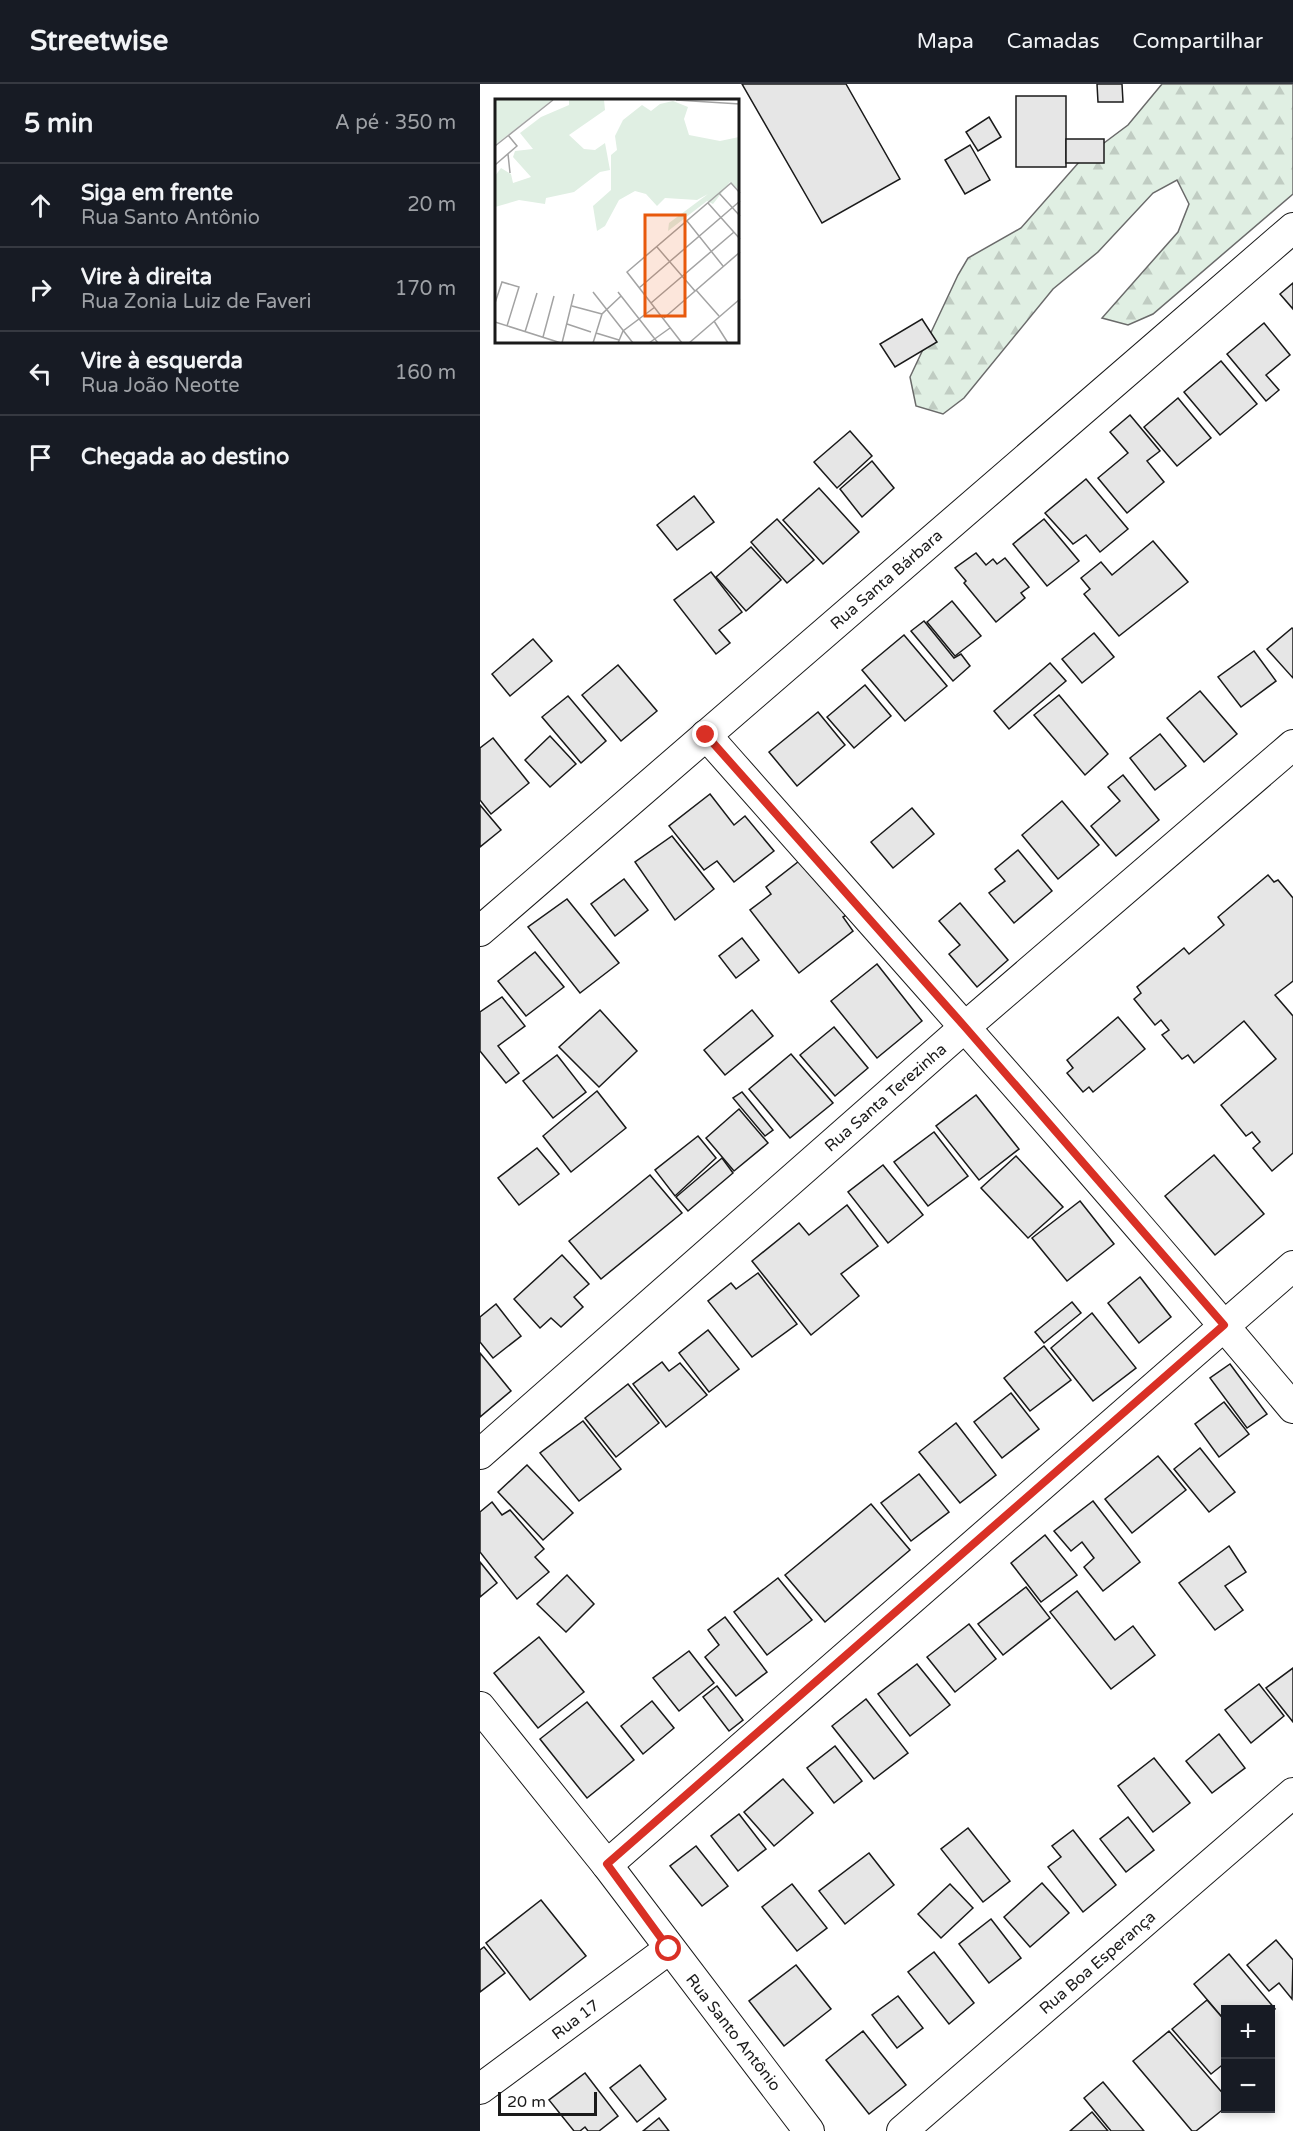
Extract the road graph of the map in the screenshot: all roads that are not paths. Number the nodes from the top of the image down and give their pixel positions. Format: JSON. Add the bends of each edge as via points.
{"nodes":[{"id":1,"x":1293,"y":228,"type":"edge"},
{"id":2,"x":706,"y":735,"type":"junction"},
{"id":3,"x":1293,"y":744,"type":"edge"},
{"id":4,"x":480,"y":931,"type":"edge"},
{"id":5,"x":965,"y":1027,"type":"junction"},
{"id":6,"x":1293,"y":1266,"type":"edge"},
{"id":7,"x":1224,"y":1325,"type":"junction"},
{"id":8,"x":1293,"y":1408,"type":"edge"},
{"id":9,"x":480,"y":1454,"type":"edge"},
{"id":10,"x":480,"y":1707,"type":"edge"},
{"id":11,"x":1293,"y":1793,"type":"edge"},
{"id":12,"x":607,"y":1864,"type":"junction"},
{"id":13,"x":669,"y":1949,"type":"junction"},
{"id":14,"x":480,"y":2089,"type":"edge"},
{"id":15,"x":809,"y":2131,"type":"edge"},
{"id":16,"x":902,"y":2131,"type":"edge"}],
"edges":[{"from":1,"to":2,"type":"street","name":"Rua Santa Bárbara"},
{"from":2,"to":4,"type":"street","name":"Rua Santa Bárbara"},
{"from":2,"to":5,"type":"street"},
{"from":3,"to":5,"type":"street","name":"Rua Santa Terezinha"},
{"from":5,"to":7,"type":"street"},
{"from":5,"to":9,"type":"street","name":"Rua Santa Terezinha"},
{"from":6,"to":7,"type":"street"},
{"from":7,"to":8,"type":"street"},
{"from":7,"to":12,"type":"street"},
{"from":10,"to":12,"type":"street","name":"Rua Santo Antônio"},
{"from":11,"to":16,"type":"street","name":"Rua Boa Esperança"},
{"from":12,"to":13,"type":"street","name":"Rua Santo Antônio"},
{"from":13,"to":14,"type":"street","name":"Rua 17"},
{"from":13,"to":15,"type":"street","name":"Rua Santo Antônio"}]}
